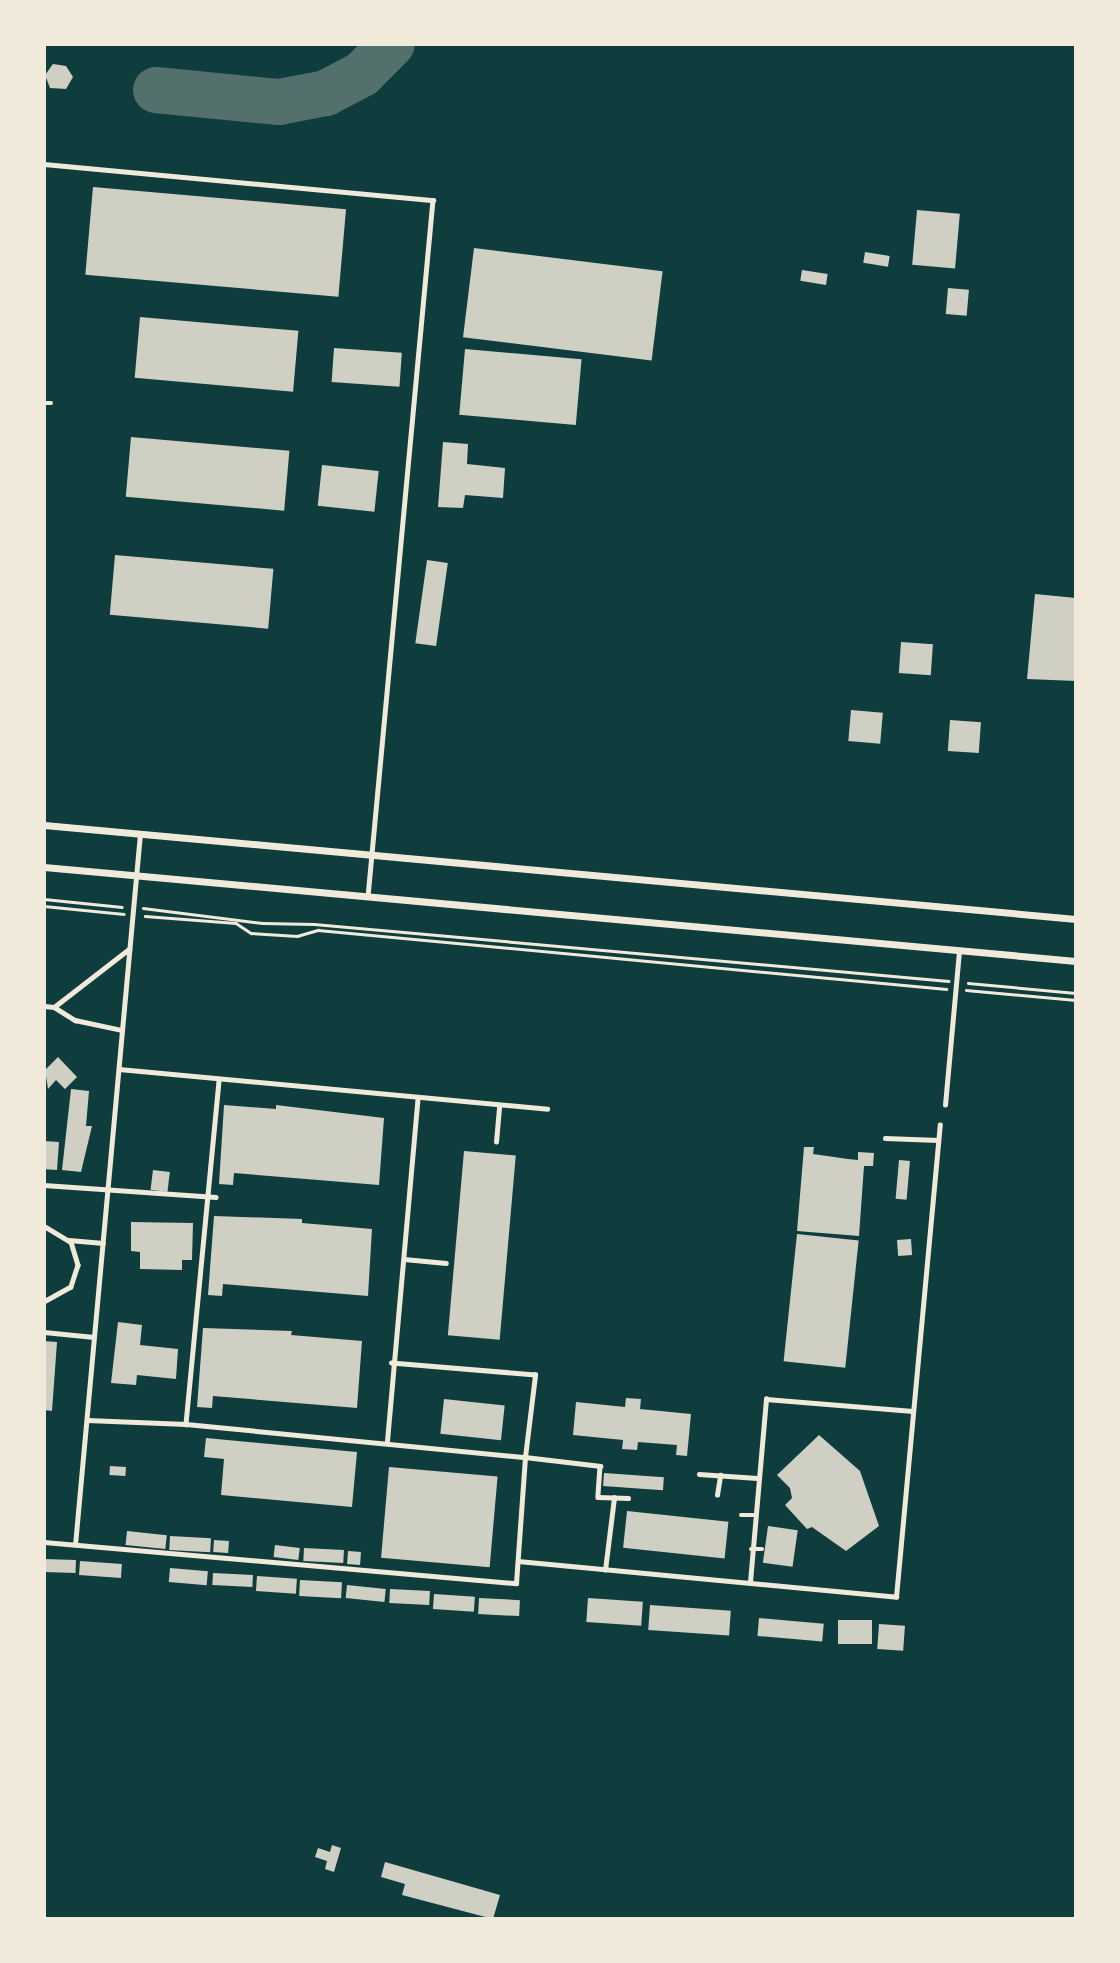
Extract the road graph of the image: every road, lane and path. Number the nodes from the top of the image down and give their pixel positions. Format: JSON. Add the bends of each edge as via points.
{"nodes":[{"id":1,"x":44,"y":164,"type":"edge"},
{"id":2,"x":44,"y":402,"type":"edge"},
{"id":3,"x":51,"y":403,"type":"dead end"},
{"id":4,"x":44,"y":825,"type":"edge"},
{"id":5,"x":141,"y":834,"type":"junction"},
{"id":6,"x":373,"y":855,"type":"junction"},
{"id":7,"x":44,"y":867,"type":"edge"},
{"id":8,"x":137,"y":876,"type":"junction"},
{"id":9,"x":368,"y":897,"type":"junction"},
{"id":10,"x":44,"y":900,"type":"edge"},
{"id":11,"x":44,"y":906,"type":"edge"},
{"id":12,"x":134,"y":908,"type":"junction"},
{"id":13,"x":133,"y":915,"type":"junction"},
{"id":14,"x":1076,"y":919,"type":"edge"},
{"id":15,"x":130,"y":948,"type":"junction"},
{"id":16,"x":959,"y":950,"type":"junction"},
{"id":17,"x":1076,"y":961,"type":"edge"},
{"id":18,"x":956,"y":982,"type":"junction"},
{"id":19,"x":955,"y":989,"type":"junction"},
{"id":20,"x":1076,"y":993,"type":"edge"},
{"id":21,"x":1076,"y":1000,"type":"edge"},
{"id":22,"x":44,"y":1006,"type":"edge"},
{"id":23,"x":54,"y":1007,"type":"junction"},
{"id":24,"x":122,"y":1030,"type":"junction"},
{"id":25,"x":119,"y":1069,"type":"junction"},
{"id":26,"x":219,"y":1080,"type":"junction"},
{"id":27,"x":418,"y":1097,"type":"junction"},
{"id":28,"x":499,"y":1105,"type":"junction"},
{"id":29,"x":944,"y":1105,"type":"dead end"},
{"id":30,"x":547,"y":1109,"type":"dead end"},
{"id":31,"x":940,"y":1125,"type":"dead end"},
{"id":32,"x":885,"y":1138,"type":"dead end"},
{"id":33,"x":938,"y":1140,"type":"junction"},
{"id":34,"x":496,"y":1142,"type":"dead end"},
{"id":35,"x":44,"y":1185,"type":"edge"},
{"id":36,"x":108,"y":1190,"type":"junction"},
{"id":37,"x":206,"y":1196,"type":"junction"},
{"id":38,"x":216,"y":1197,"type":"dead end"},
{"id":39,"x":44,"y":1226,"type":"edge"},
{"id":40,"x":69,"y":1240,"type":"junction"},
{"id":41,"x":103,"y":1242,"type":"junction"},
{"id":42,"x":404,"y":1259,"type":"junction"},
{"id":43,"x":446,"y":1263,"type":"dead end"},
{"id":44,"x":44,"y":1302,"type":"edge"},
{"id":45,"x":44,"y":1332,"type":"edge"},
{"id":46,"x":94,"y":1336,"type":"junction"},
{"id":47,"x":392,"y":1363,"type":"junction"},
{"id":48,"x":913,"y":1411,"type":"junction"},
{"id":49,"x":87,"y":1420,"type":"junction"},
{"id":50,"x":186,"y":1424,"type":"junction"},
{"id":51,"x":387,"y":1441,"type":"junction"},
{"id":52,"x":525,"y":1457,"type":"junction"},
{"id":53,"x":699,"y":1474,"type":"dead end"},
{"id":54,"x":720,"y":1475,"type":"junction"},
{"id":55,"x":757,"y":1478,"type":"junction"},
{"id":56,"x":717,"y":1495,"type":"dead end"},
{"id":57,"x":614,"y":1498,"type":"junction"},
{"id":58,"x":628,"y":1499,"type":"dead end"},
{"id":59,"x":741,"y":1515,"type":"dead end"},
{"id":60,"x":753,"y":1515,"type":"junction"},
{"id":61,"x":44,"y":1542,"type":"edge"},
{"id":62,"x":75,"y":1545,"type":"junction"},
{"id":63,"x":751,"y":1549,"type":"junction"},
{"id":64,"x":762,"y":1549,"type":"dead end"},
{"id":65,"x":518,"y":1561,"type":"junction"},
{"id":66,"x":605,"y":1570,"type":"junction"},
{"id":67,"x":750,"y":1582,"type":"junction"}],
"edges":[{"from":1,"to":6,"type":"lane","via":[[433,200]]},
{"from":2,"to":3,"type":"lane"},
{"from":4,"to":5,"type":"street"},
{"from":5,"to":6,"type":"street"},
{"from":5,"to":8,"type":"lane"},
{"from":6,"to":9,"type":"lane"},
{"from":6,"to":14,"type":"street"},
{"from":7,"to":8,"type":"street"},
{"from":8,"to":9,"type":"street"},
{"from":8,"to":12,"type":"lane"},
{"from":9,"to":16,"type":"street"},
{"from":10,"to":12,"type":"path"},
{"from":11,"to":13,"type":"path"},
{"from":12,"to":13,"type":"lane"},
{"from":12,"to":18,"type":"path"},
{"from":13,"to":15,"type":"lane"},
{"from":13,"to":19,"type":"path","via":[[236,923],[251,933],[298,936],[318,930]]},
{"from":15,"to":23,"type":"lane"},
{"from":15,"to":24,"type":"lane"},
{"from":16,"to":17,"type":"street"},
{"from":16,"to":18,"type":"lane"},
{"from":18,"to":19,"type":"lane"},
{"from":18,"to":20,"type":"path"},
{"from":19,"to":21,"type":"path"},
{"from":19,"to":29,"type":"lane"},
{"from":22,"to":23,"type":"lane"},
{"from":23,"to":24,"type":"lane","via":[[75,1020]]},
{"from":24,"to":25,"type":"lane"},
{"from":25,"to":26,"type":"lane"},
{"from":25,"to":36,"type":"lane"},
{"from":26,"to":27,"type":"lane"},
{"from":26,"to":37,"type":"lane"},
{"from":27,"to":28,"type":"lane"},
{"from":27,"to":42,"type":"lane"},
{"from":28,"to":30,"type":"lane"},
{"from":28,"to":34,"type":"lane"},
{"from":31,"to":33,"type":"lane"},
{"from":32,"to":33,"type":"lane"},
{"from":33,"to":48,"type":"lane"},
{"from":35,"to":36,"type":"lane"},
{"from":36,"to":37,"type":"lane"},
{"from":36,"to":41,"type":"lane"},
{"from":37,"to":38,"type":"lane"},
{"from":37,"to":50,"type":"lane"},
{"from":39,"to":40,"type":"lane"},
{"from":40,"to":41,"type":"lane"},
{"from":40,"to":44,"type":"lane","via":[[76,1253],[76,1276],[62,1295]]},
{"from":41,"to":46,"type":"lane"},
{"from":42,"to":43,"type":"lane"},
{"from":42,"to":47,"type":"lane"},
{"from":45,"to":46,"type":"lane"},
{"from":46,"to":49,"type":"lane"},
{"from":47,"to":51,"type":"lane"},
{"from":47,"to":52,"type":"lane","via":[[535,1376]]},
{"from":48,"to":55,"type":"lane","via":[[766,1399]]},
{"from":48,"to":67,"type":"lane","via":[[896,1597],[821,1593]]},
{"from":49,"to":50,"type":"lane"},
{"from":49,"to":62,"type":"lane"},
{"from":50,"to":51,"type":"lane"},
{"from":51,"to":52,"type":"lane"},
{"from":52,"to":57,"type":"lane","via":[[600,1466],[598,1497]]},
{"from":52,"to":65,"type":"lane"},
{"from":53,"to":54,"type":"lane"},
{"from":54,"to":55,"type":"lane"},
{"from":54,"to":56,"type":"lane"},
{"from":55,"to":60,"type":"lane"},
{"from":57,"to":58,"type":"lane"},
{"from":57,"to":66,"type":"lane"},
{"from":59,"to":60,"type":"lane"},
{"from":60,"to":63,"type":"lane"},
{"from":61,"to":62,"type":"lane"},
{"from":62,"to":65,"type":"lane","via":[[516,1583]]},
{"from":63,"to":64,"type":"lane"},
{"from":63,"to":67,"type":"lane"},
{"from":65,"to":66,"type":"lane"},
{"from":66,"to":67,"type":"lane"}]}
